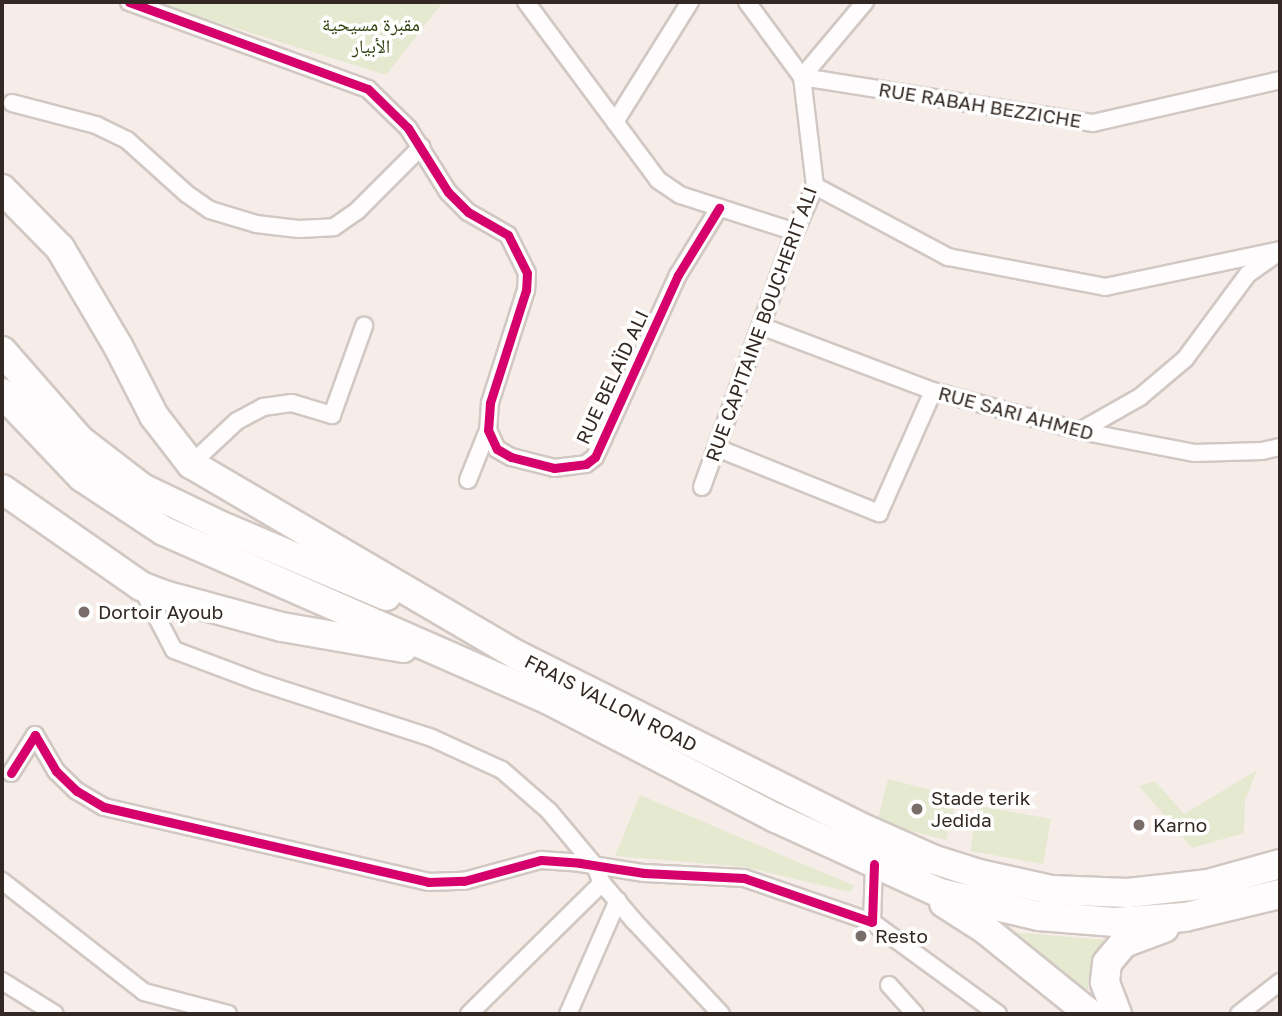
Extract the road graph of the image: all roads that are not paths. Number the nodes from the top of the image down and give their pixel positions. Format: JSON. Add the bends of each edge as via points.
{"nodes":[{"id":1,"x":129,"y":2,"type":"edge"},
{"id":2,"x":526,"y":2,"type":"edge"},
{"id":3,"x":690,"y":2,"type":"edge"},
{"id":4,"x":747,"y":2,"type":"edge"},
{"id":5,"x":865,"y":2,"type":"edge"},
{"id":6,"x":802,"y":77,"type":"junction"},
{"id":7,"x":1280,"y":80,"type":"edge"},
{"id":8,"x":12,"y":103,"type":"dead end"},
{"id":9,"x":615,"y":122,"type":"junction"},
{"id":10,"x":421,"y":147,"type":"junction"},
{"id":11,"x":815,"y":186,"type":"junction"},
{"id":12,"x":2,"y":189,"type":"edge"},
{"id":13,"x":719,"y":208,"type":"junction"},
{"id":14,"x":795,"y":232,"type":"junction"},
{"id":15,"x":1280,"y":251,"type":"edge"},
{"id":16,"x":364,"y":326,"type":"dead end"},
{"id":17,"x":761,"y":326,"type":"junction"},
{"id":18,"x":2,"y":351,"type":"edge"},
{"id":19,"x":933,"y":391,"type":"junction"},
{"id":20,"x":2,"y":393,"type":"edge"},
{"id":21,"x":488,"y":430,"type":"junction"},
{"id":22,"x":1080,"y":432,"type":"junction"},
{"id":23,"x":1280,"y":447,"type":"edge"},
{"id":24,"x":717,"y":448,"type":"junction"},
{"id":25,"x":191,"y":464,"type":"junction"},
{"id":26,"x":468,"y":480,"type":"dead end"},
{"id":27,"x":702,"y":487,"type":"dead end"},
{"id":28,"x":2,"y":489,"type":"edge"},
{"id":29,"x":141,"y":586,"type":"junction"},
{"id":30,"x":517,"y":654,"type":"junction"},
{"id":31,"x":532,"y":692,"type":"junction"},
{"id":32,"x":11,"y":773,"type":"dead end"},
{"id":33,"x":874,"y":864,"type":"junction"},
{"id":34,"x":1280,"y":864,"type":"edge"},
{"id":35,"x":595,"y":866,"type":"junction"},
{"id":36,"x":2,"y":881,"type":"edge"},
{"id":37,"x":602,"y":883,"type":"junction"},
{"id":38,"x":1280,"y":894,"type":"edge"},
{"id":39,"x":618,"y":900,"type":"junction"},
{"id":40,"x":1210,"y":911,"type":"junction"},
{"id":41,"x":872,"y":922,"type":"junction"},
{"id":42,"x":2,"y":981,"type":"edge"},
{"id":43,"x":1280,"y":982,"type":"edge"},
{"id":44,"x":889,"y":985,"type":"dead end"},
{"id":45,"x":55,"y":1014,"type":"edge"},
{"id":46,"x":227,"y":1014,"type":"edge"},
{"id":47,"x":469,"y":1014,"type":"edge"},
{"id":48,"x":568,"y":1014,"type":"edge"},
{"id":49,"x":722,"y":1014,"type":"edge"},
{"id":50,"x":915,"y":1014,"type":"edge"},
{"id":51,"x":998,"y":1014,"type":"edge"},
{"id":52,"x":1090,"y":1014,"type":"edge"},
{"id":53,"x":1116,"y":1014,"type":"edge"},
{"id":54,"x":1239,"y":1014,"type":"edge"}],
"edges":[{"from":1,"to":10,"type":"street","via":[[368,89]]},
{"from":2,"to":9,"type":"street"},
{"from":3,"to":9,"type":"street"},
{"from":4,"to":6,"type":"street"},
{"from":5,"to":6,"type":"street"},
{"from":6,"to":7,"type":"street","name":"RUE RABAH BEZZICHE","via":[[1093,123]]},
{"from":6,"to":11,"type":"street","name":"RUE CAPITAINE BOUCHERIT ALI"},
{"from":8,"to":10,"type":"street","via":[[96,125],[127,140],[210,210],[256,224],[299,229],[334,227]]},
{"from":9,"to":13,"type":"street","via":[[658,180],[680,195]]},
{"from":10,"to":21,"type":"street","via":[[448,192],[468,212],[508,235],[527,273],[519,318],[490,403]]},
{"from":11,"to":14,"type":"street","name":"RUE CAPITAINE BOUCHERIT ALI"},
{"from":11,"to":15,"type":"street","via":[[948,257],[1105,287]]},
{"from":12,"to":25,"type":"highway","via":[[60,248],[155,416]]},
{"from":13,"to":14,"type":"street"},
{"from":13,"to":21,"type":"street","name":"RUE BELAÏD ALI","via":[[678,275],[595,457],[586,464],[541,466],[497,449]]},
{"from":14,"to":17,"type":"street","name":"RUE CAPITAINE BOUCHERIT ALI"},
{"from":15,"to":22,"type":"street","via":[[1248,274],[1185,359],[1140,397]]},
{"from":16,"to":25,"type":"street","via":[[332,415],[292,403],[263,407],[237,421]]},
{"from":17,"to":19,"type":"street","name":"RUE SARI AHMED"},
{"from":17,"to":24,"type":"street","name":"RUE CAPITAINE BOUCHERIT ALI"},
{"from":18,"to":30,"type":"highway","name":"FRAIS VALLON ROAD","via":[[80,440],[142,488]]},
{"from":19,"to":22,"type":"street","name":"RUE SARI AHMED"},
{"from":19,"to":24,"type":"street","via":[[879,513]]},
{"from":20,"to":31,"type":"highway","name":"FRAIS VALLON ROAD","via":[[82,477],[164,531]]},
{"from":21,"to":26,"type":"street"},
{"from":22,"to":23,"type":"street","name":"RUE SARI AHMED","via":[[1194,453]]},
{"from":24,"to":27,"type":"street","name":"RUE CAPITAINE BOUCHERIT ALI"},
{"from":25,"to":30,"type":"highway"},
{"from":28,"to":29,"type":"highway"},
{"from":29,"to":31,"type":"highway","via":[[192,605],[282,627],[419,651]]},
{"from":29,"to":35,"type":"street","via":[[174,650],[432,738],[502,770],[549,811]]},
{"from":30,"to":34,"type":"highway","name":"FRAIS VALLON ROAD","via":[[856,825],[979,874],[1052,890],[1128,893],[1208,884]]},
{"from":31,"to":33,"type":"highway","name":"FRAIS VALLON ROAD"},
{"from":32,"to":35,"type":"street","via":[[35,735],[56,771],[104,807],[428,882],[464,881],[541,860]]},
{"from":33,"to":40,"type":"highway","name":"FRAIS VALLON ROAD","via":[[940,893],[1039,916],[1115,922]]},
{"from":33,"to":41,"type":"street"},
{"from":33,"to":52,"type":"highway","via":[[986,930]]},
{"from":35,"to":37,"type":"street"},
{"from":35,"to":41,"type":"street","via":[[744,878]]},
{"from":36,"to":46,"type":"street","via":[[144,992]]},
{"from":37,"to":39,"type":"street"},
{"from":37,"to":47,"type":"street"},
{"from":38,"to":40,"type":"highway","name":"FRAIS VALLON ROAD"},
{"from":39,"to":48,"type":"street"},
{"from":39,"to":49,"type":"street"},
{"from":40,"to":53,"type":"highway","via":[[1117,949],[1104,972]]},
{"from":41,"to":51,"type":"street"},
{"from":42,"to":45,"type":"street"},
{"from":43,"to":54,"type":"street"},
{"from":44,"to":50,"type":"street"}]}
